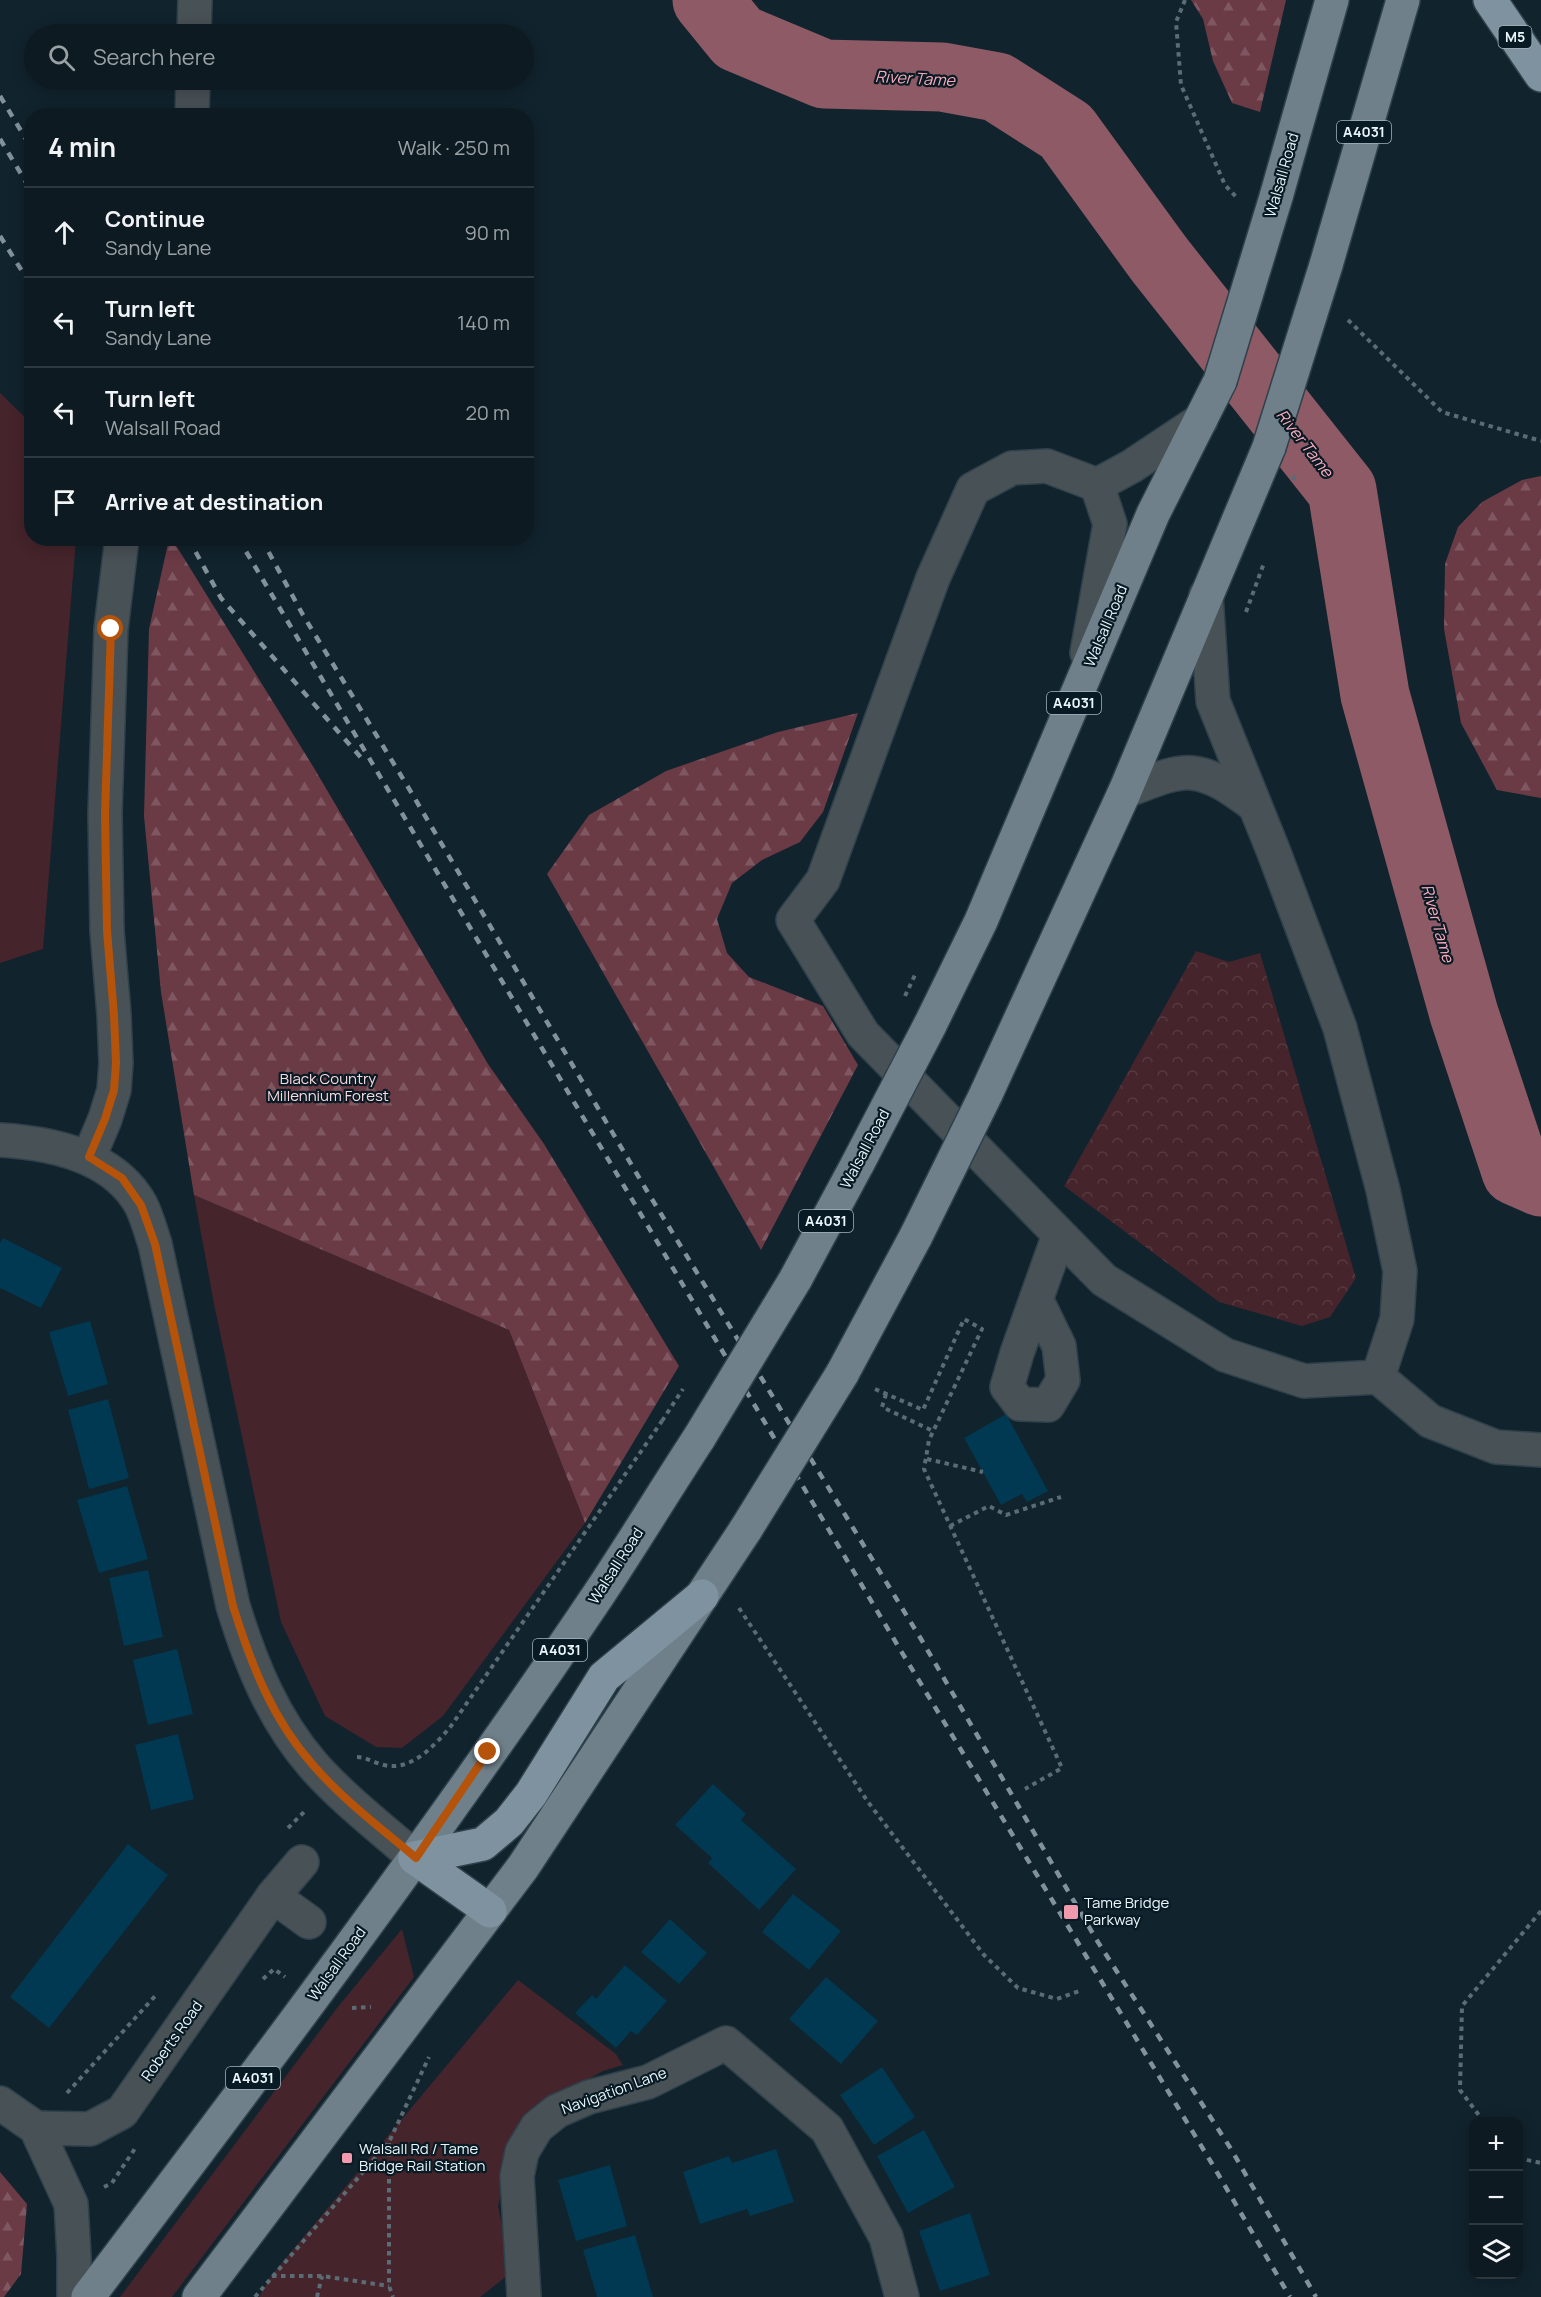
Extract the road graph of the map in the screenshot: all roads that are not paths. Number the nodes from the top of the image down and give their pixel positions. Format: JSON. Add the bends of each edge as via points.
{"nodes":[{"id":1,"x":195,"y":0,"type":"edge"},
{"id":2,"x":1332,"y":0,"type":"edge"},
{"id":3,"x":1402,"y":0,"type":"edge"},
{"id":4,"x":1490,"y":0,"type":"edge"},
{"id":5,"x":194,"y":24,"type":"edge"},
{"id":6,"x":1541,"y":75,"type":"edge"},
{"id":7,"x":193,"y":90,"type":"edge"},
{"id":8,"x":192,"y":108,"type":"edge"},
{"id":9,"x":1201,"y":420,"type":"junction"},
{"id":10,"x":1097,"y":485,"type":"junction"},
{"id":11,"x":121,"y":546,"type":"edge"},
{"id":12,"x":1206,"y":595,"type":"junction"},
{"id":13,"x":1082,"y":683,"type":"junction"},
{"id":14,"x":1125,"y":791,"type":"junction"},
{"id":15,"x":1254,"y":805,"type":"junction"},
{"id":16,"x":0,"y":1140,"type":"edge"},
{"id":17,"x":89,"y":1157,"type":"junction"},
{"id":18,"x":1059,"y":1234,"type":"junction"},
{"id":19,"x":1036,"y":1299,"type":"dead end"},
{"id":20,"x":1378,"y":1377,"type":"junction"},
{"id":21,"x":1541,"y":1450,"type":"edge"},
{"id":22,"x":709,"y":1585,"type":"junction"},
{"id":23,"x":416,"y":1858,"type":"junction"},
{"id":24,"x":302,"y":1862,"type":"dead end"},
{"id":25,"x":273,"y":1896,"type":"junction"},
{"id":26,"x":490,"y":1911,"type":"junction"},
{"id":27,"x":309,"y":1922,"type":"dead end"},
{"id":28,"x":0,"y":2103,"type":"edge"},
{"id":29,"x":36,"y":2128,"type":"junction"},
{"id":30,"x":74,"y":2297,"type":"edge"},
{"id":31,"x":88,"y":2297,"type":"edge"},
{"id":32,"x":199,"y":2297,"type":"edge"},
{"id":33,"x":525,"y":2297,"type":"edge"},
{"id":34,"x":902,"y":2297,"type":"edge"}],
"edges":[{"from":1,"to":5,"type":"street"},
{"from":2,"to":9,"type":"main road","name":"Walsall Road","number":"A4031","bridge":true,"via":[[1220,381]]},
{"from":3,"to":12,"type":"main road","number":"A4031","bridge":true,"via":[[1269,447]]},
{"from":4,"to":6,"type":"highway","number":"M5"},
{"from":7,"to":8,"type":"street"},
{"from":9,"to":10,"type":"street"},
{"from":9,"to":13,"type":"main road","name":"Walsall Road","number":"A4031","via":[[1153,514]]},
{"from":10,"to":13,"type":"street","via":[[1110,524]]},
{"from":10,"to":18,"type":"street","via":[[1047,466],[1012,468],[973,489],[933,578],[823,880],[793,920],[863,1034]]},
{"from":11,"to":17,"type":"street","via":[[111,629],[105,814],[107,931],[116,1063],[114,1090]]},
{"from":12,"to":14,"type":"main road","number":"A4031"},
{"from":12,"to":15,"type":"street","via":[[1213,701]]},
{"from":13,"to":23,"type":"main road","name":"Walsall Road","number":"A4031","bridge":true,"via":[[981,921],[795,1280],[599,1594]]},
{"from":14,"to":15,"type":"street","via":[[1175,774],[1193,773],[1220,782]]},
{"from":14,"to":22,"type":"main road","number":"A4031","bridge":true,"via":[[916,1236],[842,1374]]},
{"from":15,"to":20,"type":"street","via":[[1340,1028],[1383,1190],[1400,1271],[1397,1319]]},
{"from":16,"to":17,"type":"street"},
{"from":17,"to":23,"type":"street","via":[[122,1178],[141,1205],[155,1244],[233,1606],[250,1660],[277,1716],[312,1764]]},
{"from":18,"to":19,"type":"street"},
{"from":18,"to":20,"type":"street","via":[[1104,1280],[1225,1355],[1304,1381]]},
{"from":20,"to":21,"type":"street","via":[[1430,1421],[1496,1447]]},
{"from":22,"to":23,"type":"highway","via":[[604,1677],[531,1794],[509,1821],[483,1844]]},
{"from":22,"to":26,"type":"main road","number":"A4031"},
{"from":23,"to":26,"type":"highway"},
{"from":23,"to":31,"type":"main road","name":"Walsall Road","number":"A4031"},
{"from":24,"to":25,"type":"street","name":"Roberts Road"},
{"from":25,"to":27,"type":"street"},
{"from":25,"to":29,"type":"street","name":"Roberts Road","via":[[122,2112],[90,2129]]},
{"from":26,"to":32,"type":"main road","number":"A4031"},
{"from":28,"to":29,"type":"street"},
{"from":29,"to":30,"type":"street","via":[[71,2204]]},
{"from":33,"to":34,"type":"street","name":"Navigation Lane","via":[[517,2176],[522,2152],[537,2127],[557,2111],[589,2097],[648,2082],[726,2043],[827,2128],[886,2237]]}]}
